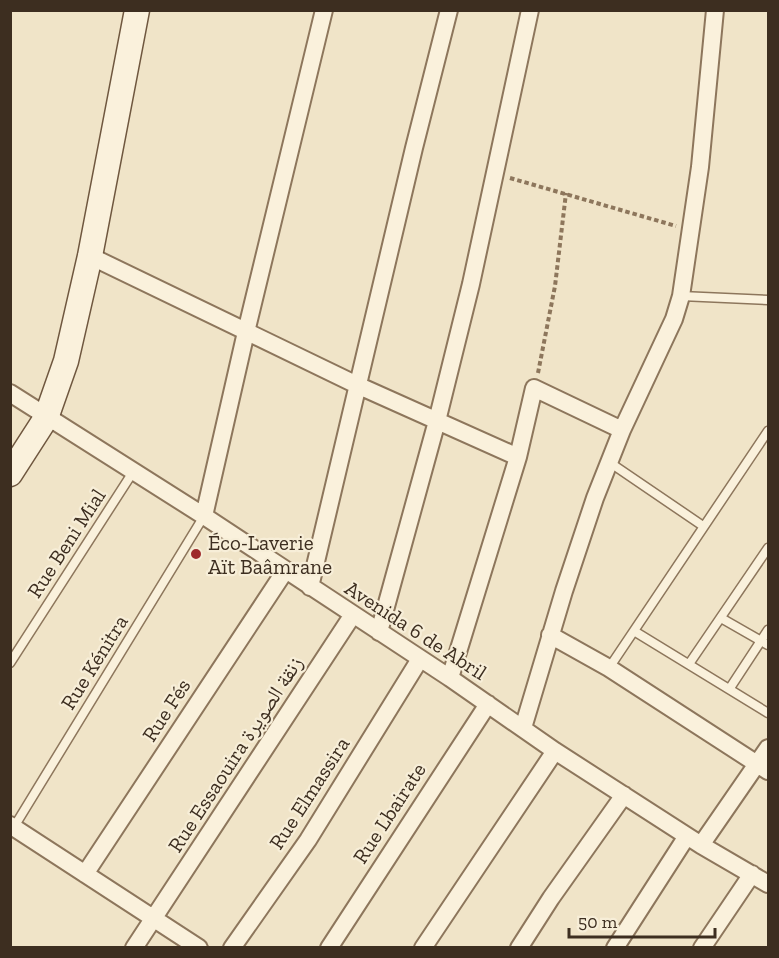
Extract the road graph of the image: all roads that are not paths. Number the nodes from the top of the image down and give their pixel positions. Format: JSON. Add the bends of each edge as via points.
{"nodes":[{"id":1,"x":137,"y":10,"type":"edge"},
{"id":2,"x":324,"y":10,"type":"edge"},
{"id":3,"x":449,"y":10,"type":"edge"},
{"id":4,"x":530,"y":10,"type":"edge"},
{"id":5,"x":715,"y":10,"type":"edge"},
{"id":6,"x":90,"y":256,"type":"junction"},
{"id":7,"x":681,"y":296,"type":"junction"},
{"id":8,"x":768,"y":300,"type":"edge"},
{"id":9,"x":246,"y":332,"type":"junction"},
{"id":10,"x":357,"y":385,"type":"junction"},
{"id":11,"x":10,"y":393,"type":"edge"},
{"id":12,"x":46,"y":418,"type":"junction"},
{"id":13,"x":437,"y":421,"type":"junction"},
{"id":14,"x":622,"y":429,"type":"junction"},
{"id":15,"x":768,"y":431,"type":"edge"},
{"id":16,"x":518,"y":457,"type":"junction"},
{"id":17,"x":608,"y":462,"type":"junction"},
{"id":18,"x":133,"y":472,"type":"junction"},
{"id":19,"x":10,"y":474,"type":"edge"},
{"id":20,"x":204,"y":516,"type":"junction"},
{"id":21,"x":703,"y":526,"type":"junction"},
{"id":22,"x":768,"y":548,"type":"edge"},
{"id":23,"x":285,"y":571,"type":"junction"},
{"id":24,"x":309,"y":587,"type":"junction"},
{"id":25,"x":352,"y":616,"type":"junction"},
{"id":26,"x":721,"y":618,"type":"junction"},
{"id":27,"x":768,"y":630,"type":"edge"},
{"id":28,"x":634,"y":631,"type":"junction"},
{"id":29,"x":379,"y":632,"type":"junction"},
{"id":30,"x":550,"y":635,"type":"junction"},
{"id":31,"x":765,"y":643,"type":"edge"},
{"id":32,"x":420,"y":659,"type":"junction"},
{"id":33,"x":10,"y":663,"type":"edge"},
{"id":34,"x":689,"y":664,"type":"junction"},
{"id":35,"x":609,"y":668,"type":"junction"},
{"id":36,"x":450,"y":678,"type":"junction"},
{"id":37,"x":730,"y":688,"type":"junction"},
{"id":38,"x":488,"y":704,"type":"junction"},
{"id":39,"x":768,"y":713,"type":"edge"},
{"id":40,"x":523,"y":728,"type":"junction"},
{"id":41,"x":768,"y":748,"type":"edge"},
{"id":42,"x":555,"y":750,"type":"junction"},
{"id":43,"x":763,"y":767,"type":"edge"},
{"id":44,"x":624,"y":795,"type":"junction"},
{"id":45,"x":12,"y":826,"type":"edge"},
{"id":46,"x":687,"y":836,"type":"junction"},
{"id":47,"x":701,"y":846,"type":"junction"},
{"id":48,"x":85,"y":873,"type":"junction"},
{"id":49,"x":752,"y":874,"type":"junction"},
{"id":50,"x":768,"y":884,"type":"edge"},
{"id":51,"x":154,"y":918,"type":"junction"},
{"id":52,"x":134,"y":948,"type":"edge"},
{"id":53,"x":199,"y":948,"type":"edge"},
{"id":54,"x":232,"y":948,"type":"edge"},
{"id":55,"x":328,"y":948,"type":"edge"},
{"id":56,"x":423,"y":948,"type":"edge"},
{"id":57,"x":519,"y":948,"type":"edge"},
{"id":58,"x":615,"y":948,"type":"edge"},
{"id":59,"x":702,"y":948,"type":"edge"}],
"edges":[{"from":1,"to":6,"type":"main road"},
{"from":2,"to":9,"type":"street"},
{"from":3,"to":10,"type":"street"},
{"from":4,"to":13,"type":"street","via":[[496,174]]},
{"from":5,"to":7,"type":"street"},
{"from":6,"to":9,"type":"street"},
{"from":6,"to":12,"type":"main road","via":[[66,361]]},
{"from":7,"to":8,"type":"lane"},
{"from":7,"to":14,"type":"street"},
{"from":9,"to":10,"type":"street"},
{"from":9,"to":20,"type":"street"},
{"from":10,"to":13,"type":"street"},
{"from":10,"to":24,"type":"street"},
{"from":11,"to":12,"type":"street","name":"Avenida 6 de Abril"},
{"from":12,"to":18,"type":"street","name":"Avenida 6 de Abril"},
{"from":12,"to":19,"type":"main road"},
{"from":13,"to":16,"type":"street"},
{"from":13,"to":29,"type":"street"},
{"from":14,"to":16,"type":"street","via":[[534,388]]},
{"from":14,"to":17,"type":"street"},
{"from":15,"to":21,"type":"lane"},
{"from":16,"to":36,"type":"street"},
{"from":17,"to":21,"type":"lane"},
{"from":17,"to":30,"type":"street"},
{"from":18,"to":20,"type":"street","name":"Avenida 6 de Abril"},
{"from":18,"to":33,"type":"lane","name":"Rue Beni Mial"},
{"from":20,"to":23,"type":"street","name":"Avenida 6 de Abril"},
{"from":20,"to":45,"type":"lane","name":"Rue Kénitra"},
{"from":21,"to":28,"type":"lane"},
{"from":22,"to":26,"type":"lane"},
{"from":23,"to":24,"type":"street","name":"Avenida 6 de Abril"},
{"from":23,"to":48,"type":"street","name":"Rue Fés"},
{"from":24,"to":25,"type":"street","name":"Avenida 6 de Abril"},
{"from":25,"to":29,"type":"street","name":"Avenida 6 de Abril"},
{"from":25,"to":51,"type":"street","name":"Rue Essaouira زنقة الصويرة"},
{"from":26,"to":31,"type":"lane"},
{"from":26,"to":34,"type":"lane"},
{"from":27,"to":31,"type":"lane"},
{"from":28,"to":34,"type":"lane"},
{"from":28,"to":35,"type":"lane"},
{"from":29,"to":32,"type":"street","name":"Avenida 6 de Abril"},
{"from":30,"to":35,"type":"street"},
{"from":30,"to":40,"type":"street"},
{"from":31,"to":37,"type":"lane"},
{"from":32,"to":36,"type":"street","name":"Avenida 6 de Abril"},
{"from":32,"to":54,"type":"street","name":"Rue Elmassira","via":[[308,840]]},
{"from":34,"to":37,"type":"lane"},
{"from":35,"to":43,"type":"street"},
{"from":36,"to":38,"type":"street","name":"Avenida 6 de Abril"},
{"from":37,"to":39,"type":"lane"},
{"from":38,"to":40,"type":"street","name":"Avenida 6 de Abril"},
{"from":38,"to":55,"type":"street","name":"Rue Lbairate"},
{"from":40,"to":42,"type":"street","name":"Avenida 6 de Abril"},
{"from":41,"to":43,"type":"street"},
{"from":42,"to":44,"type":"street","name":"Avenida 6 de Abril"},
{"from":42,"to":56,"type":"street"},
{"from":43,"to":47,"type":"street"},
{"from":44,"to":46,"type":"street","name":"Avenida 6 de Abril"},
{"from":44,"to":57,"type":"street"},
{"from":45,"to":48,"type":"street"},
{"from":46,"to":47,"type":"street","name":"Avenida 6 de Abril"},
{"from":46,"to":58,"type":"street"},
{"from":47,"to":49,"type":"street","name":"Avenida 6 de Abril"},
{"from":48,"to":51,"type":"street"},
{"from":49,"to":50,"type":"street","name":"Avenida 6 de Abril"},
{"from":49,"to":59,"type":"street"},
{"from":51,"to":52,"type":"street","name":"Rue Essaouira زنقة الصويرة"},
{"from":51,"to":53,"type":"street"}]}
